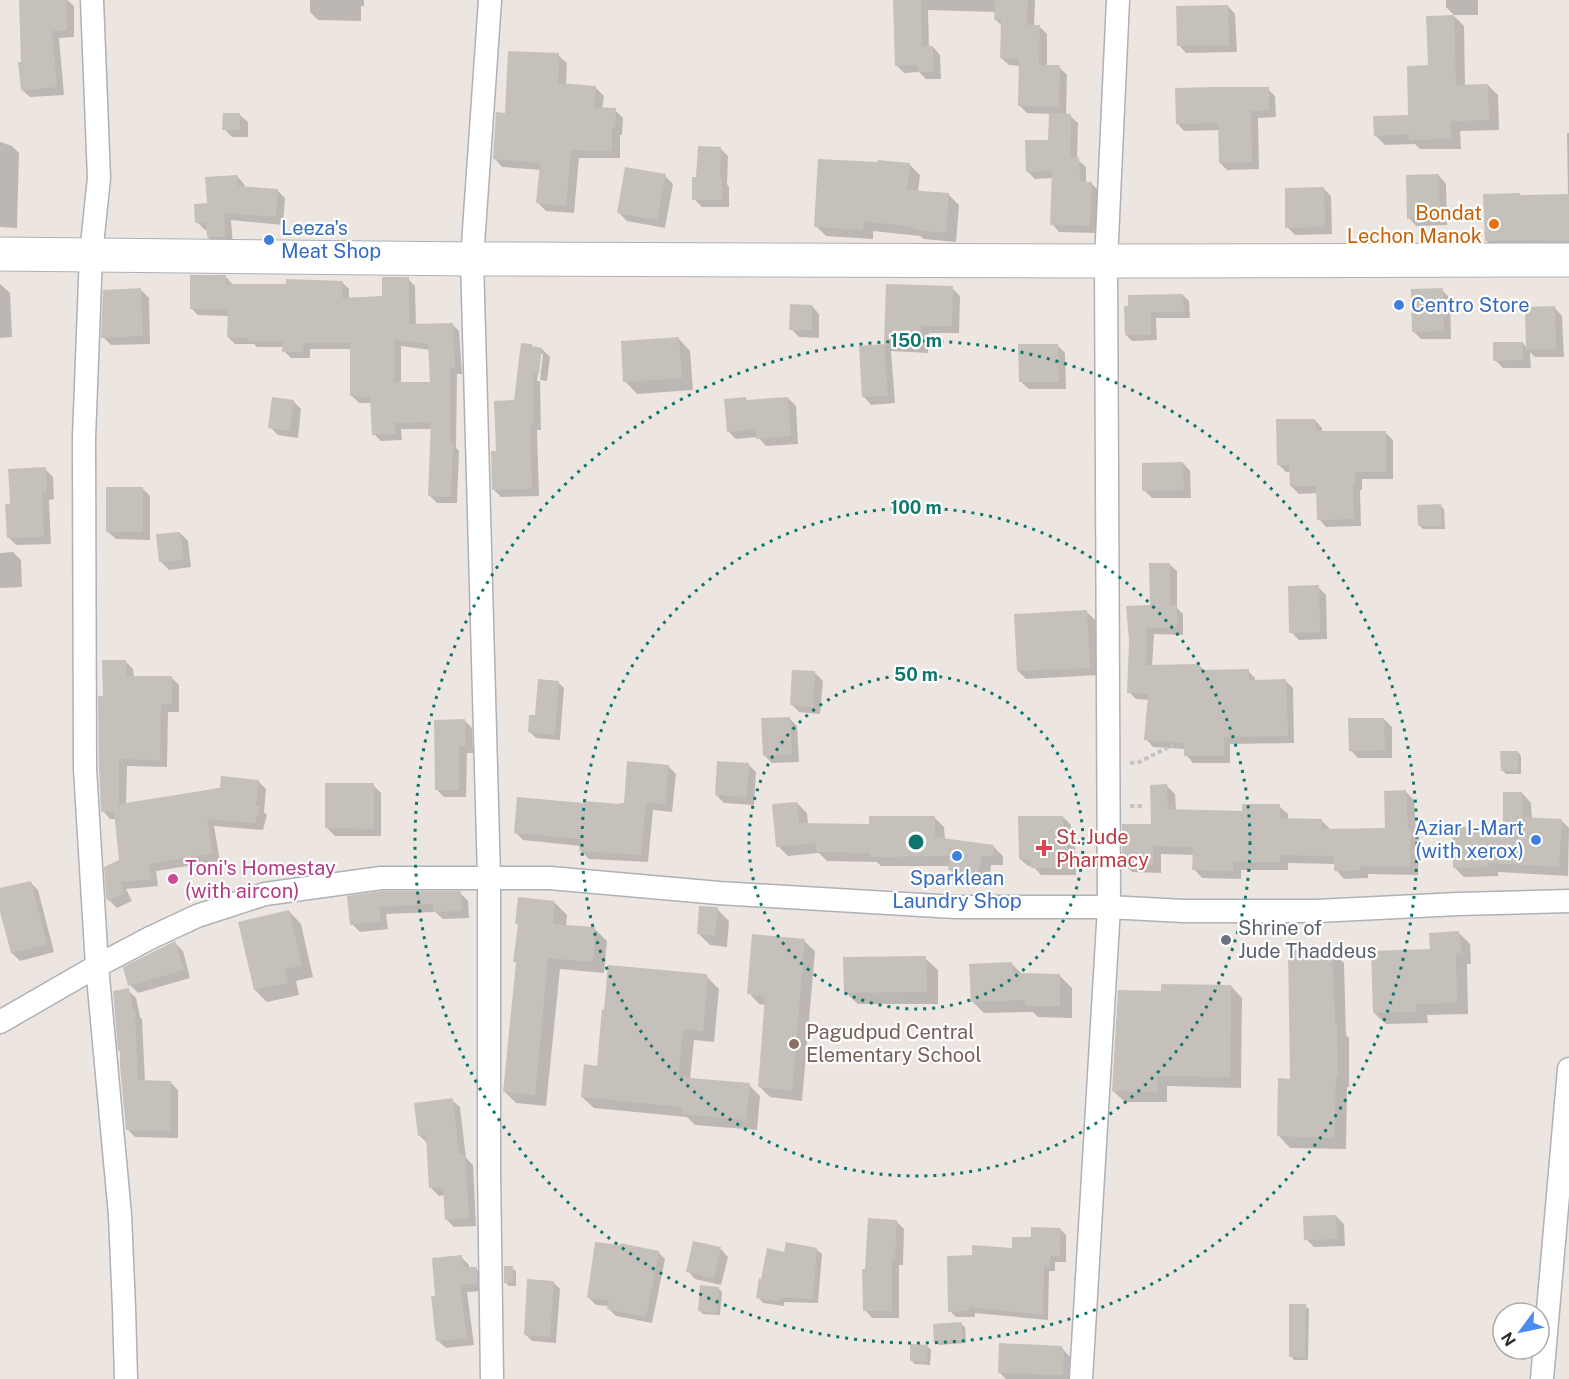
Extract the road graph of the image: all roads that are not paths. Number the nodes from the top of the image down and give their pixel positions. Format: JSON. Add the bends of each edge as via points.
{"nodes":[{"id":1,"x":92,"y":0,"type":"edge"},
{"id":2,"x":490,"y":0,"type":"edge"},
{"id":3,"x":1118,"y":0,"type":"edge"},
{"id":4,"x":0,"y":254,"type":"edge"},
{"id":5,"x":91,"y":254,"type":"junction"},
{"id":6,"x":472,"y":259,"type":"junction"},
{"id":7,"x":1569,"y":260,"type":"edge"},
{"id":8,"x":1106,"y":261,"type":"junction"},
{"id":9,"x":489,"y":878,"type":"junction"},
{"id":10,"x":1569,"y":901,"type":"edge"},
{"id":11,"x":1109,"y":907,"type":"junction"},
{"id":12,"x":97,"y":966,"type":"junction"},
{"id":13,"x":0,"y":1022,"type":"edge"},
{"id":14,"x":1569,"y":1069,"type":"edge"},
{"id":15,"x":126,"y":1379,"type":"edge"},
{"id":16,"x":492,"y":1379,"type":"edge"},
{"id":17,"x":1081,"y":1379,"type":"edge"},
{"id":18,"x":1542,"y":1379,"type":"edge"}],
"edges":[{"from":1,"to":5,"type":"street","via":[[99,178]]},
{"from":2,"to":6,"type":"street"},
{"from":3,"to":8,"type":"street"},
{"from":4,"to":5,"type":"main road"},
{"from":5,"to":6,"type":"main road"},
{"from":5,"to":12,"type":"street","via":[[84,438],[85,769]]},
{"from":6,"to":8,"type":"main road"},
{"from":6,"to":9,"type":"street"},
{"from":7,"to":8,"type":"main road"},
{"from":8,"to":11,"type":"street"},
{"from":9,"to":11,"type":"street","via":[[550,878],[955,907]]},
{"from":9,"to":12,"type":"street","via":[[381,878],[265,894],[197,916]]},
{"from":9,"to":16,"type":"street"},
{"from":10,"to":11,"type":"street","via":[[1317,911]]},
{"from":11,"to":17,"type":"street"},
{"from":12,"to":13,"type":"street"},
{"from":12,"to":15,"type":"street","via":[[120,1215]]},
{"from":14,"to":18,"type":"street"}]}
